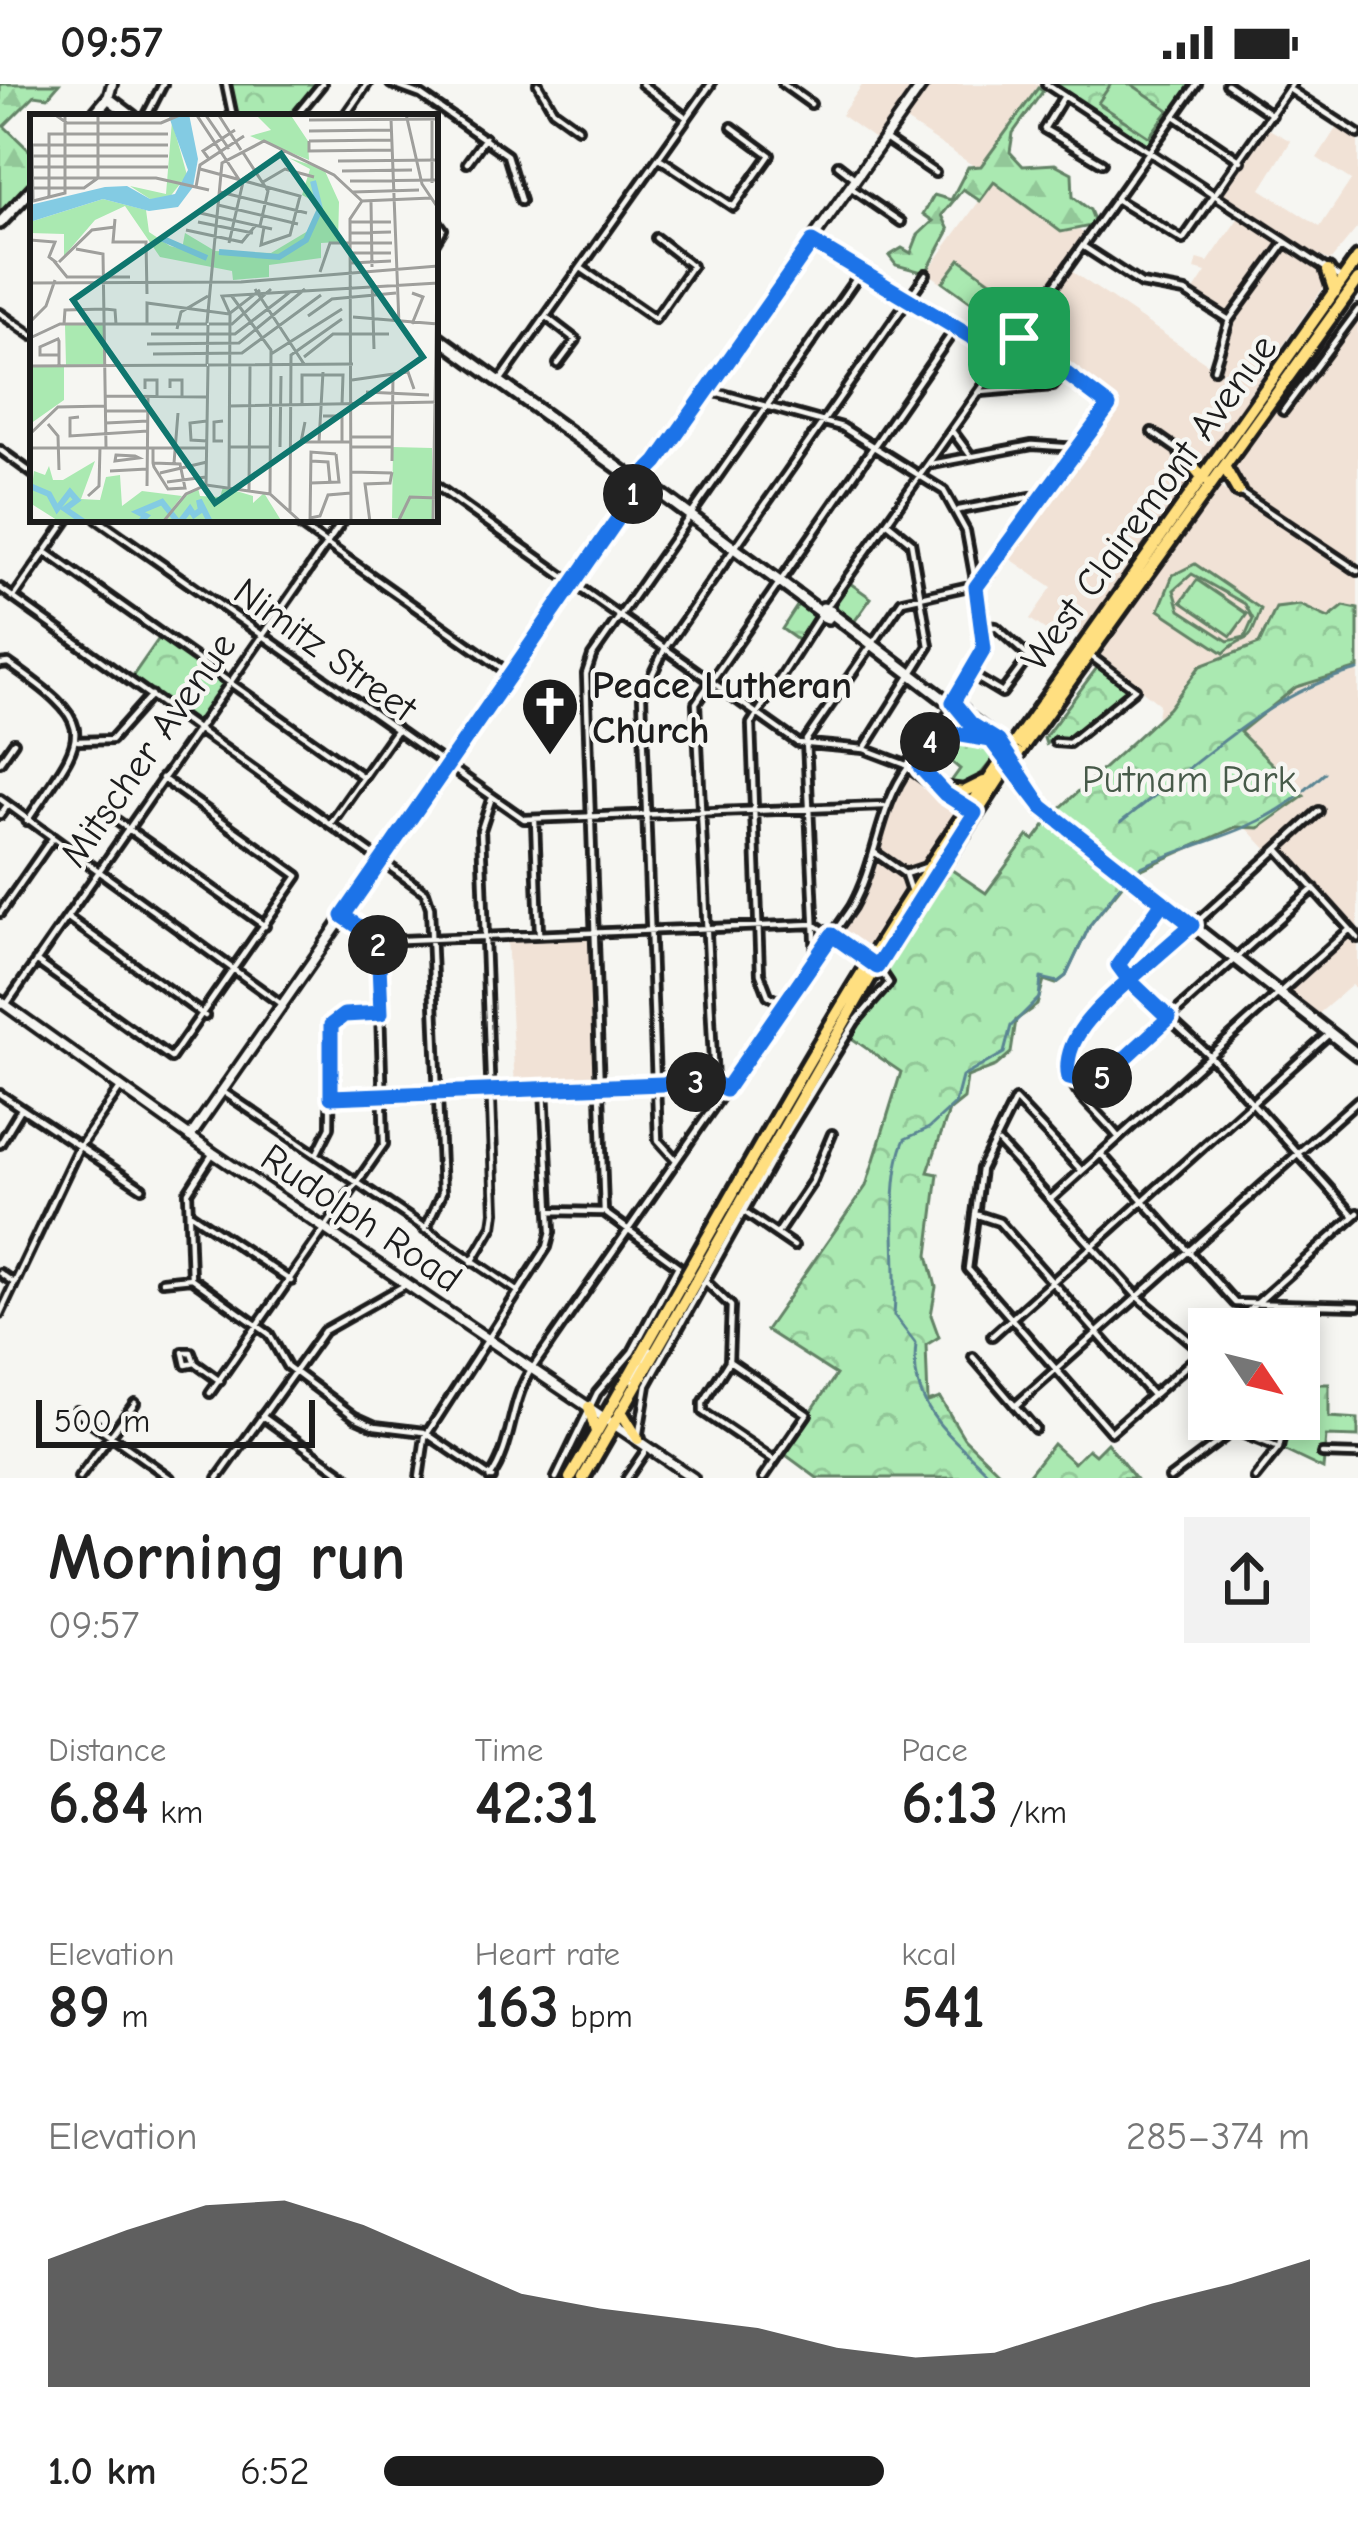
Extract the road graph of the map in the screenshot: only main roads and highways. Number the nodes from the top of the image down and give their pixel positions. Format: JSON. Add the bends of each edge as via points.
{"nodes":[{"id":1,"x":95,"y":114,"type":"edge"},
{"id":2,"x":129,"y":114,"type":"edge"},
{"id":3,"x":30,"y":194,"type":"edge"},
{"id":4,"x":0,"y":223,"type":"edge"},
{"id":5,"x":1358,"y":258,"type":"edge"},
{"id":6,"x":1358,"y":270,"type":"edge"},
{"id":7,"x":1328,"y":271,"type":"road end"},
{"id":8,"x":1350,"y":286,"type":"edge"},
{"id":9,"x":438,"y":337,"type":"edge"},
{"id":10,"x":1182,"y":453,"type":"road end"},
{"id":11,"x":1226,"y":465,"type":"junction"},
{"id":12,"x":1210,"y":476,"type":"junction"},
{"id":13,"x":1238,"y":491,"type":"road end"},
{"id":14,"x":956,"y":716,"type":"junction"},
{"id":15,"x":980,"y":735,"type":"junction"},
{"id":16,"x":934,"y":739,"type":"junction"},
{"id":17,"x":923,"y":748,"type":"junction"},
{"id":18,"x":1011,"y":749,"type":"junction"},
{"id":19,"x":999,"y":772,"type":"junction"},
{"id":20,"x":929,"y":780,"type":"junction"},
{"id":21,"x":987,"y":781,"type":"junction"},
{"id":22,"x":950,"y":795,"type":"junction"},
{"id":23,"x":977,"y":814,"type":"junction"},
{"id":24,"x":956,"y":823,"type":"junction"},
{"id":25,"x":884,"y":954,"type":"junction"},
{"id":26,"x":867,"y":960,"type":"junction"},
{"id":27,"x":889,"y":976,"type":"road end"},
{"id":28,"x":1358,"y":1055,"type":"edge"},
{"id":29,"x":624,"y":1406,"type":"junction"},
{"id":30,"x":589,"y":1407,"type":"road end"},
{"id":31,"x":610,"y":1421,"type":"junction"},
{"id":32,"x":595,"y":1436,"type":"junction"},
{"id":33,"x":643,"y":1443,"type":"road end"},
{"id":34,"x":577,"y":1478,"type":"edge"}],
"edges":[{"from":1,"to":2,"type":"main road","via":[[108,98]]},
{"from":3,"to":4,"type":"main road"},
{"from":5,"to":8,"type":"main road","name":"West Clairemont Avenue"},
{"from":6,"to":8,"type":"main road"},
{"from":7,"to":8,"type":"main road"},
{"from":8,"to":11,"type":"main road","name":"West Clairemont Avenue"},
{"from":8,"to":12,"type":"main road","name":"West Clairemont Avenue","via":[[1253,406]]},
{"from":9,"to":14,"type":"main road","via":[[935,691]]},
{"from":10,"to":12,"type":"main road"},
{"from":11,"to":12,"type":"main road","name":"West Clairemont Avenue"},
{"from":11,"to":13,"type":"main road"},
{"from":12,"to":18,"type":"main road","name":"West Clairemont Avenue"},
{"from":14,"to":15,"type":"main road"},
{"from":14,"to":16,"type":"main road"},
{"from":14,"to":17,"type":"main road"},
{"from":14,"to":18,"type":"main road"},
{"from":15,"to":16,"type":"main road"},
{"from":15,"to":18,"type":"main road"},
{"from":16,"to":17,"type":"main road"},
{"from":17,"to":20,"type":"main road","via":[[919,764]]},
{"from":17,"to":20,"type":"main road","via":[[909,766]]},
{"from":18,"to":19,"type":"main road","name":"West Clairemont Avenue","bridge":true},
{"from":18,"to":28,"type":"main road","via":[[1042,807]]},
{"from":19,"to":21,"type":"main road","name":"West Clairemont Avenue"},
{"from":19,"to":23,"type":"main road"},
{"from":20,"to":22,"type":"main road"},
{"from":21,"to":22,"type":"main road"},
{"from":21,"to":23,"type":"main road","name":"West Clairemont Avenue"},
{"from":22,"to":23,"type":"main road"},
{"from":22,"to":24,"type":"main road"},
{"from":23,"to":24,"type":"main road"},
{"from":23,"to":25,"type":"main road"},
{"from":24,"to":26,"type":"main road"},
{"from":25,"to":26,"type":"main road"},
{"from":25,"to":27,"type":"main road"},
{"from":26,"to":29,"type":"main road"},
{"from":26,"to":31,"type":"main road","via":[[682,1267]]},
{"from":29,"to":31,"type":"main road"},
{"from":29,"to":33,"type":"main road","via":[[621,1418]]},
{"from":30,"to":32,"type":"main road"},
{"from":31,"to":32,"type":"main road"},
{"from":31,"to":34,"type":"main road"},
{"from":32,"to":34,"type":"main road"}]}
